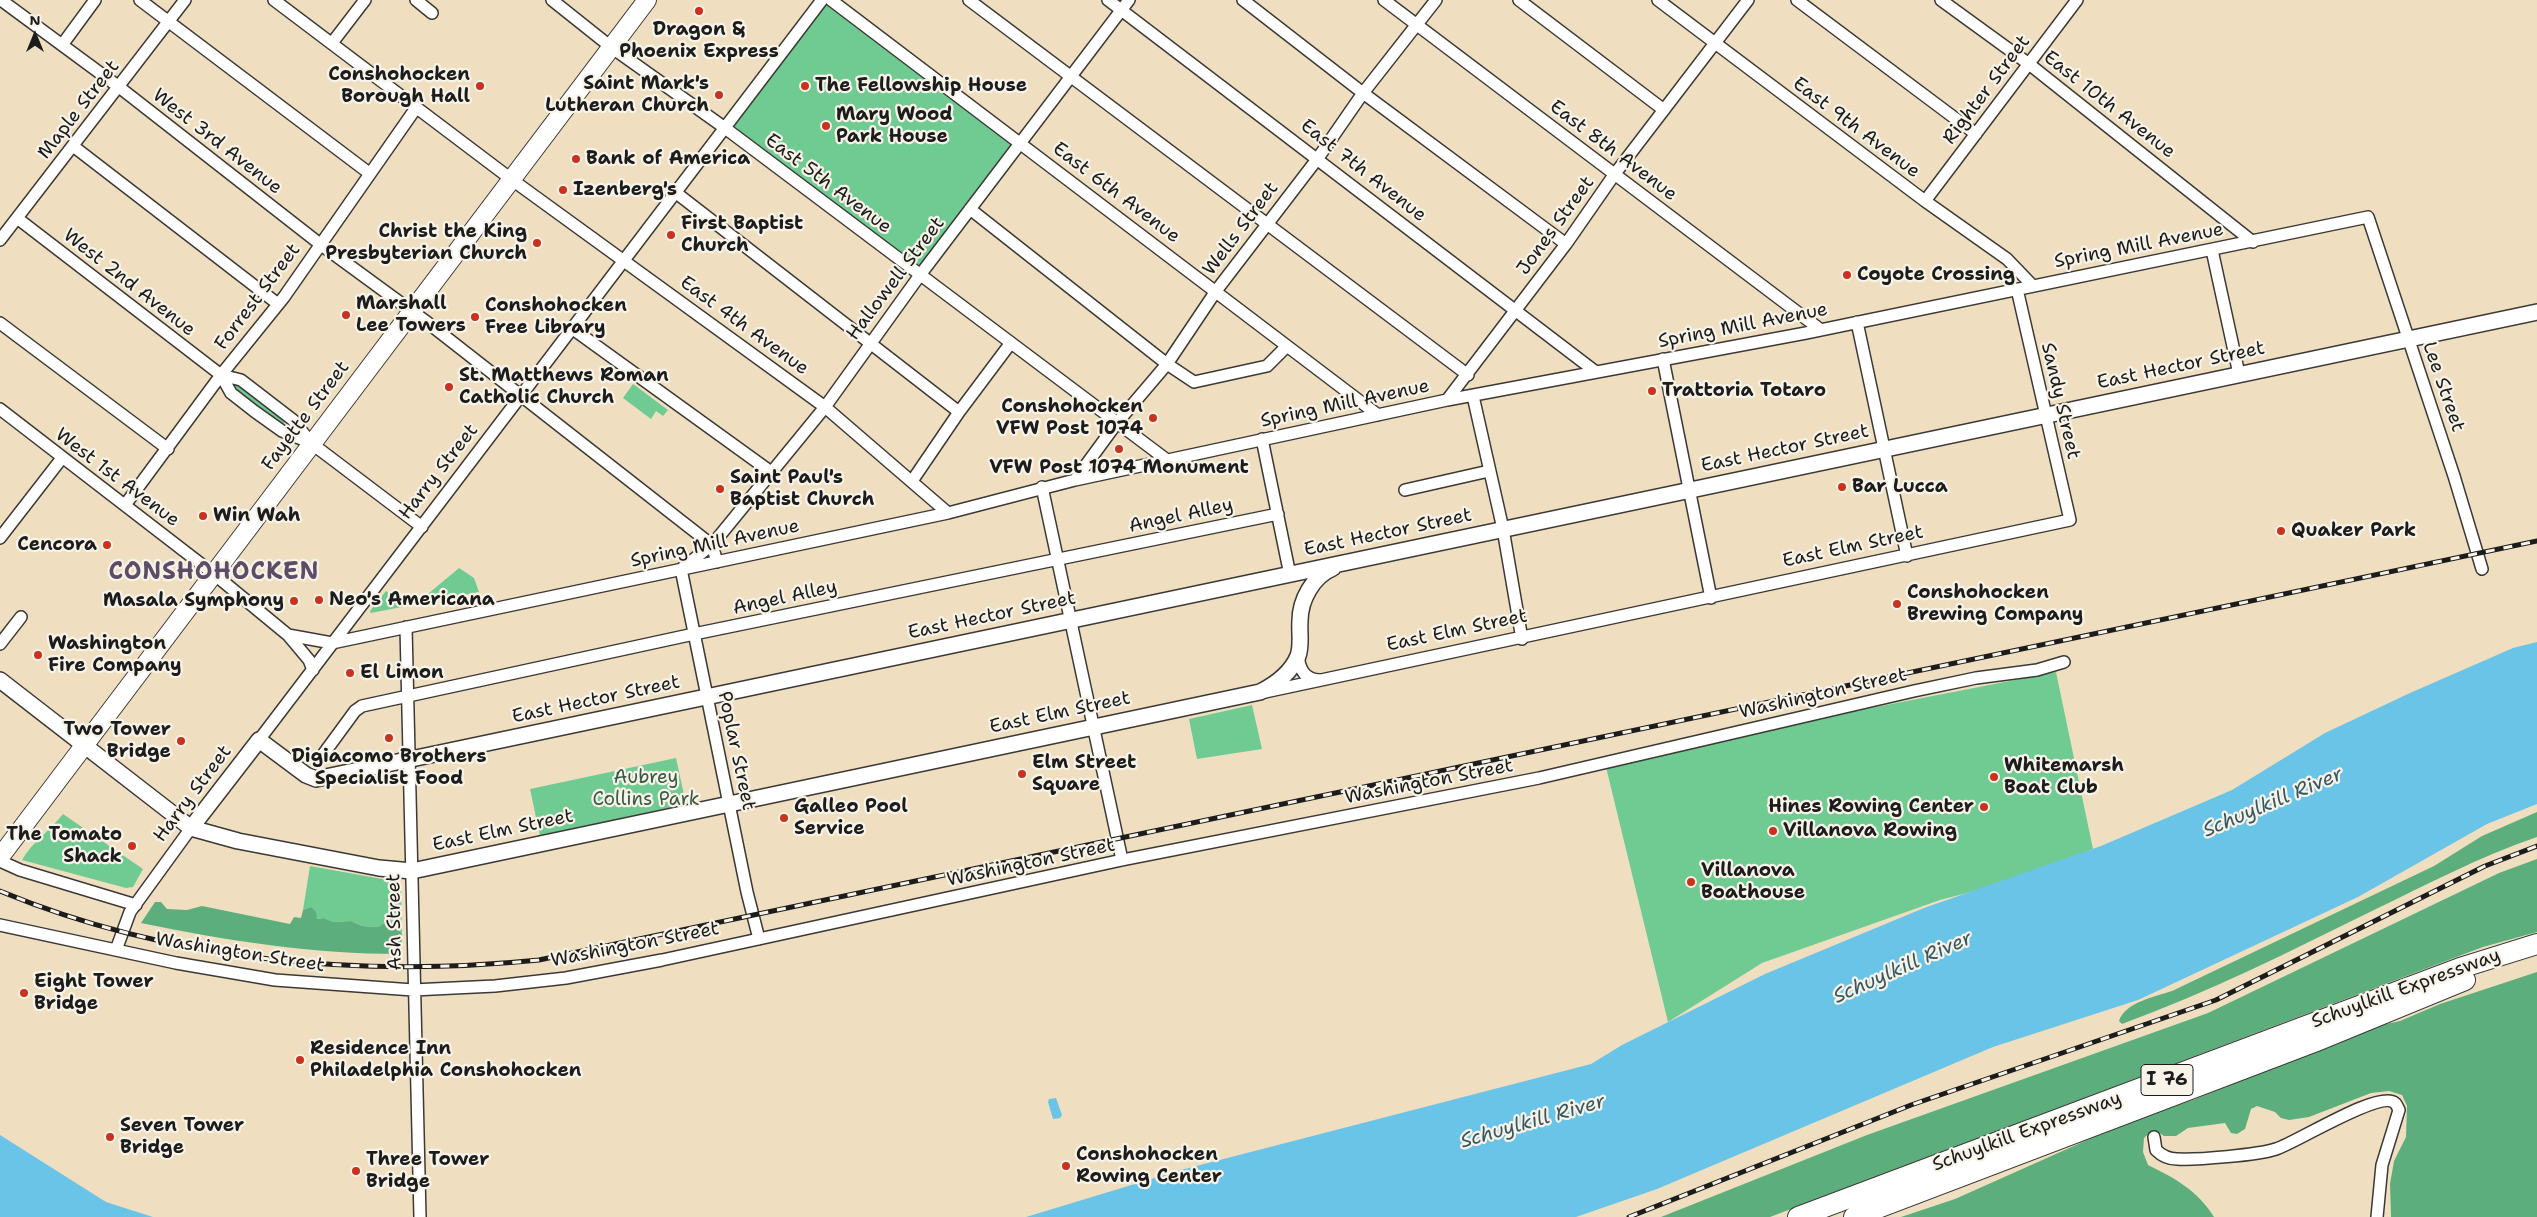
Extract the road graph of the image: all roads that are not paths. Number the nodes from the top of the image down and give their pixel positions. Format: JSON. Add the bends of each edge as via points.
{"nodes":[{"id":1,"x":1,"y":0,"type":"edge"},
{"id":2,"x":95,"y":0,"type":"edge"},
{"id":3,"x":140,"y":0,"type":"edge"},
{"id":4,"x":185,"y":0,"type":"edge"},
{"id":5,"x":274,"y":0,"type":"edge"},
{"id":6,"x":365,"y":0,"type":"edge"},
{"id":7,"x":416,"y":0,"type":"edge"},
{"id":8,"x":552,"y":0,"type":"edge"},
{"id":9,"x":646,"y":0,"type":"edge"},
{"id":10,"x":822,"y":0,"type":"edge"},
{"id":11,"x":831,"y":0,"type":"edge"},
{"id":12,"x":969,"y":0,"type":"edge"},
{"id":13,"x":1108,"y":0,"type":"edge"},
{"id":14,"x":1129,"y":0,"type":"edge"},
{"id":15,"x":1242,"y":0,"type":"edge"},
{"id":16,"x":1384,"y":0,"type":"edge"},
{"id":17,"x":1436,"y":0,"type":"edge"},
{"id":18,"x":1519,"y":0,"type":"edge"},
{"id":19,"x":1658,"y":0,"type":"edge"},
{"id":20,"x":1748,"y":0,"type":"edge"},
{"id":21,"x":1797,"y":0,"type":"edge"},
{"id":22,"x":1941,"y":0,"type":"edge"},
{"id":23,"x":2075,"y":1,"type":"edge"},
{"id":24,"x":1121,"y":10,"type":"junction"},
{"id":25,"x":432,"y":13,"type":"dead end"},
{"id":26,"x":168,"y":22,"type":"junction"},
{"id":27,"x":1418,"y":25,"type":"junction"},
{"id":28,"x":332,"y":43,"type":"junction"},
{"id":29,"x":62,"y":44,"type":"junction"},
{"id":30,"x":1716,"y":44,"type":"junction"},
{"id":31,"x":611,"y":47,"type":"junction"},
{"id":32,"x":2029,"y":64,"type":"junction"},
{"id":33,"x":1072,"y":77,"type":"junction"},
{"id":34,"x":119,"y":87,"type":"junction"},
{"id":35,"x":1363,"y":93,"type":"junction"},
{"id":36,"x":416,"y":108,"type":"junction"},
{"id":37,"x":1664,"y":110,"type":"junction"},
{"id":38,"x":724,"y":128,"type":"junction"},
{"id":39,"x":1976,"y":134,"type":"junction"},
{"id":40,"x":1020,"y":142,"type":"junction"},
{"id":41,"x":73,"y":146,"type":"junction"},
{"id":42,"x":1318,"y":158,"type":"junction"},
{"id":43,"x":369,"y":173,"type":"junction"},
{"id":44,"x":1614,"y":175,"type":"junction"},
{"id":45,"x":511,"y":179,"type":"junction"},
{"id":46,"x":675,"y":192,"type":"junction"},
{"id":47,"x":1925,"y":201,"type":"junction"},
{"id":48,"x":970,"y":209,"type":"junction"},
{"id":49,"x":2368,"y":217,"type":"joint"},
{"id":50,"x":17,"y":218,"type":"junction"},
{"id":51,"x":1266,"y":225,"type":"junction"},
{"id":52,"x":0,"y":240,"type":"edge"},
{"id":53,"x":2253,"y":242,"type":"junction"},
{"id":54,"x":320,"y":244,"type":"junction"},
{"id":55,"x":1566,"y":244,"type":"junction"},
{"id":56,"x":2212,"y":250,"type":"junction"},
{"id":57,"x":624,"y":260,"type":"junction"},
{"id":58,"x":920,"y":275,"type":"junction"},
{"id":59,"x":2032,"y":285,"type":"junction"},
{"id":60,"x":2017,"y":289,"type":"junction"},
{"id":61,"x":1216,"y":291,"type":"junction"},
{"id":62,"x":278,"y":304,"type":"junction"},
{"id":63,"x":412,"y":311,"type":"junction"},
{"id":64,"x":1515,"y":311,"type":"junction"},
{"id":65,"x":2537,"y":312,"type":"edge"},
{"id":66,"x":1857,"y":322,"type":"junction"},
{"id":67,"x":0,"y":323,"type":"edge"},
{"id":68,"x":573,"y":328,"type":"junction"},
{"id":69,"x":1821,"y":330,"type":"junction"},
{"id":70,"x":2408,"y":339,"type":"junction"},
{"id":71,"x":868,"y":344,"type":"junction"},
{"id":72,"x":1010,"y":344,"type":"junction"},
{"id":73,"x":1286,"y":346,"type":"junction"},
{"id":74,"x":1663,"y":359,"type":"junction"},
{"id":75,"x":1167,"y":364,"type":"junction"},
{"id":76,"x":1596,"y":372,"type":"junction"},
{"id":77,"x":2239,"y":374,"type":"junction"},
{"id":78,"x":221,"y":375,"type":"junction"},
{"id":79,"x":1468,"y":375,"type":"junction"},
{"id":80,"x":522,"y":396,"type":"junction"},
{"id":81,"x":1473,"y":396,"type":"junction"},
{"id":82,"x":1447,"y":400,"type":"junction"},
{"id":83,"x":825,"y":407,"type":"junction"},
{"id":84,"x":0,"y":409,"type":"edge"},
{"id":85,"x":959,"y":412,"type":"junction"},
{"id":86,"x":1378,"y":415,"type":"junction"},
{"id":87,"x":2045,"y":415,"type":"junction"},
{"id":88,"x":1116,"y":424,"type":"junction"},
{"id":89,"x":1262,"y":439,"type":"junction"},
{"id":90,"x":311,"y":444,"type":"junction"},
{"id":91,"x":168,"y":449,"type":"junction"},
{"id":92,"x":1886,"y":449,"type":"junction"},
{"id":93,"x":62,"y":458,"type":"junction"},
{"id":94,"x":1167,"y":460,"type":"junction"},
{"id":95,"x":1490,"y":471,"type":"junction"},
{"id":96,"x":772,"y":472,"type":"junction"},
{"id":97,"x":1075,"y":480,"type":"junction"},
{"id":98,"x":912,"y":481,"type":"junction"},
{"id":99,"x":1042,"y":487,"type":"junction"},
{"id":100,"x":1405,"y":490,"type":"dead end"},
{"id":101,"x":1690,"y":490,"type":"junction"},
{"id":102,"x":125,"y":505,"type":"junction"},
{"id":103,"x":948,"y":513,"type":"junction"},
{"id":104,"x":1278,"y":514,"type":"junction"},
{"id":105,"x":2070,"y":520,"type":"joint"},
{"id":106,"x":422,"y":527,"type":"junction"},
{"id":107,"x":1503,"y":529,"type":"junction"},
{"id":108,"x":1,"y":538,"type":"edge"},
{"id":109,"x":712,"y":545,"type":"junction"},
{"id":110,"x":1907,"y":556,"type":"junction"},
{"id":111,"x":1358,"y":559,"type":"junction"},
{"id":112,"x":1058,"y":560,"type":"junction"},
{"id":113,"x":717,"y":562,"type":"junction"},
{"id":114,"x":681,"y":569,"type":"junction"},
{"id":115,"x":2482,"y":569,"type":"dead end"},
{"id":116,"x":214,"y":574,"type":"junction"},
{"id":117,"x":1290,"y":575,"type":"junction"},
{"id":118,"x":1711,"y":598,"type":"junction"},
{"id":119,"x":1303,"y":602,"type":"junction"},
{"id":120,"x":21,"y":617,"type":"dead end"},
{"id":121,"x":1071,"y":620,"type":"junction"},
{"id":122,"x":406,"y":627,"type":"junction"},
{"id":123,"x":694,"y":634,"type":"junction"},
{"id":124,"x":288,"y":635,"type":"junction"},
{"id":125,"x":1522,"y":639,"type":"junction"},
{"id":126,"x":332,"y":643,"type":"junction"},
{"id":127,"x":0,"y":644,"type":"edge"},
{"id":128,"x":1298,"y":654,"type":"junction"},
{"id":129,"x":2064,"y":662,"type":"dead end"},
{"id":130,"x":313,"y":670,"type":"junction"},
{"id":131,"x":1327,"y":679,"type":"junction"},
{"id":132,"x":0,"y":680,"type":"edge"},
{"id":133,"x":1260,"y":692,"type":"junction"},
{"id":134,"x":707,"y":696,"type":"junction"},
{"id":135,"x":408,"y":698,"type":"junction"},
{"id":136,"x":1094,"y":726,"type":"junction"},
{"id":137,"x":259,"y":740,"type":"junction"},
{"id":138,"x":83,"y":747,"type":"junction"},
{"id":139,"x":322,"y":756,"type":"dead end"},
{"id":140,"x":409,"y":762,"type":"junction"},
{"id":141,"x":729,"y":803,"type":"junction"},
{"id":142,"x":191,"y":828,"type":"junction"},
{"id":143,"x":5,"y":850,"type":"edge"},
{"id":144,"x":1122,"y":860,"type":"junction"},
{"id":145,"x":0,"y":861,"type":"edge"},
{"id":146,"x":412,"y":871,"type":"junction"},
{"id":147,"x":136,"y":905,"type":"junction"},
{"id":148,"x":0,"y":925,"type":"edge"},
{"id":149,"x":759,"y":939,"type":"junction"},
{"id":150,"x":2537,"y":944,"type":"edge"},
{"id":151,"x":116,"y":950,"type":"junction"},
{"id":152,"x":2537,"y":956,"type":"edge"},
{"id":153,"x":413,"y":990,"type":"junction"},
{"id":154,"x":2154,"y":1137,"type":"dead end"},
{"id":155,"x":420,"y":1217,"type":"edge"},
{"id":156,"x":1798,"y":1217,"type":"edge"},
{"id":157,"x":1854,"y":1217,"type":"edge"},
{"id":158,"x":2377,"y":1217,"type":"edge"}],
"edges":[{"from":1,"to":29,"type":"street","name":"West 3rd Avenue"},
{"from":2,"to":29,"type":"street"},
{"from":3,"to":26,"type":"street"},
{"from":4,"to":26,"type":"street","name":"Maple Street"},
{"from":5,"to":28,"type":"street","name":"East 4th Avenue"},
{"from":6,"to":28,"type":"street"},
{"from":7,"to":25,"type":"street"},
{"from":8,"to":31,"type":"street","name":"East 5th Avenue"},
{"from":9,"to":31,"type":"main road","name":"Fayette Street"},
{"from":10,"to":38,"type":"street","name":"Harry Street"},
{"from":11,"to":40,"type":"street","name":"East 6th Avenue"},
{"from":12,"to":33,"type":"street"},
{"from":13,"to":24,"type":"street","name":"East 7th Avenue"},
{"from":14,"to":24,"type":"street","name":"Hallowell Street"},
{"from":15,"to":35,"type":"street"},
{"from":16,"to":27,"type":"street","name":"East 8th Avenue"},
{"from":17,"to":27,"type":"street","name":"Wells Street"},
{"from":18,"to":37,"type":"street"},
{"from":19,"to":30,"type":"street","name":"East 9th Avenue"},
{"from":20,"to":30,"type":"street","name":"Jones Street"},
{"from":21,"to":39,"type":"street"},
{"from":22,"to":32,"type":"street","name":"East 10th Avenue"},
{"from":23,"to":32,"type":"street","name":"Righter Street"},
{"from":24,"to":33,"type":"street","name":"Hallowell Street"},
{"from":24,"to":42,"type":"street","name":"East 7th Avenue"},
{"from":26,"to":34,"type":"street","name":"Maple Street"},
{"from":26,"to":43,"type":"street"},
{"from":27,"to":35,"type":"street","name":"Wells Street"},
{"from":27,"to":44,"type":"street","name":"East 8th Avenue"},
{"from":28,"to":36,"type":"street","name":"East 4th Avenue"},
{"from":29,"to":34,"type":"street","name":"West 3rd Avenue"},
{"from":30,"to":37,"type":"street","name":"Jones Street"},
{"from":30,"to":47,"type":"street","name":"East 9th Avenue"},
{"from":31,"to":38,"type":"street","name":"East 5th Avenue"},
{"from":31,"to":45,"type":"main road","name":"Fayette Street"},
{"from":32,"to":39,"type":"street","name":"Righter Street"},
{"from":32,"to":53,"type":"street","name":"East 10th Avenue"},
{"from":33,"to":40,"type":"street","name":"Hallowell Street"},
{"from":33,"to":51,"type":"street"},
{"from":34,"to":41,"type":"street","name":"Maple Street"},
{"from":34,"to":54,"type":"street","name":"West 3rd Avenue"},
{"from":35,"to":42,"type":"street","name":"Wells Street"},
{"from":35,"to":55,"type":"street"},
{"from":36,"to":43,"type":"street","name":"Forrest Street"},
{"from":36,"to":45,"type":"street","name":"East 4th Avenue"},
{"from":37,"to":44,"type":"street","name":"Jones Street"},
{"from":38,"to":46,"type":"street","name":"Harry Street"},
{"from":38,"to":58,"type":"street","name":"East 5th Avenue"},
{"from":39,"to":47,"type":"street","name":"Righter Street"},
{"from":40,"to":48,"type":"street","name":"Hallowell Street"},
{"from":40,"to":61,"type":"street","name":"East 6th Avenue"},
{"from":41,"to":50,"type":"street","name":"Maple Street"},
{"from":41,"to":62,"type":"street"},
{"from":42,"to":51,"type":"street","name":"Wells Street"},
{"from":42,"to":64,"type":"street","name":"East 7th Avenue"},
{"from":43,"to":54,"type":"street","name":"Forrest Street"},
{"from":44,"to":55,"type":"street","name":"Jones Street"},
{"from":44,"to":69,"type":"street","name":"East 8th Avenue"},
{"from":45,"to":57,"type":"street","name":"East 4th Avenue"},
{"from":45,"to":63,"type":"main road","name":"Fayette Street"},
{"from":46,"to":57,"type":"street","name":"Harry Street"},
{"from":46,"to":71,"type":"street"},
{"from":47,"to":59,"type":"street","name":"East 9th Avenue","via":[[2006,259]]},
{"from":48,"to":58,"type":"street","name":"Hallowell Street"},
{"from":48,"to":75,"type":"street"},
{"from":49,"to":53,"type":"street","name":"Spring Mill Avenue"},
{"from":49,"to":70,"type":"street","name":"Lee Street"},
{"from":50,"to":52,"type":"street","name":"Maple Street"},
{"from":50,"to":78,"type":"street","name":"West 2nd Avenue"},
{"from":51,"to":61,"type":"street","name":"Wells Street"},
{"from":51,"to":79,"type":"street"},
{"from":53,"to":56,"type":"street","name":"Spring Mill Avenue"},
{"from":54,"to":62,"type":"street","name":"Forrest Street"},
{"from":54,"to":63,"type":"street","name":"West 3rd Avenue"},
{"from":55,"to":64,"type":"street","name":"Jones Street"},
{"from":56,"to":59,"type":"street","name":"Spring Mill Avenue"},
{"from":56,"to":77,"type":"street"},
{"from":57,"to":68,"type":"street","name":"Harry Street"},
{"from":57,"to":83,"type":"street","name":"East 4th Avenue"},
{"from":58,"to":71,"type":"street","name":"Hallowell Street"},
{"from":58,"to":72,"type":"street","name":"East 5th Avenue"},
{"from":59,"to":60,"type":"street","name":"Spring Mill Avenue"},
{"from":60,"to":66,"type":"street","name":"Spring Mill Avenue"},
{"from":60,"to":87,"type":"street","name":"Sandy Street"},
{"from":61,"to":73,"type":"street","name":"East 6th Avenue"},
{"from":61,"to":75,"type":"street","name":"Wells Street"},
{"from":62,"to":78,"type":"street","name":"Forrest Street"},
{"from":63,"to":80,"type":"street","name":"West 3rd Avenue"},
{"from":63,"to":90,"type":"main road","name":"Fayette Street"},
{"from":64,"to":76,"type":"street","name":"East 7th Avenue"},
{"from":64,"to":79,"type":"street","name":"Jones Street"},
{"from":65,"to":70,"type":"main road","name":"East Hector Street"},
{"from":66,"to":69,"type":"street","name":"Spring Mill Avenue"},
{"from":66,"to":92,"type":"street"},
{"from":67,"to":91,"type":"street"},
{"from":68,"to":80,"type":"street","name":"Harry Street"},
{"from":68,"to":96,"type":"street"},
{"from":69,"to":74,"type":"street","name":"Spring Mill Avenue"},
{"from":70,"to":77,"type":"main road","name":"East Hector Street"},
{"from":70,"to":115,"type":"street","name":"Lee Street"},
{"from":71,"to":83,"type":"street","name":"Hallowell Street"},
{"from":71,"to":85,"type":"street"},
{"from":72,"to":85,"type":"street"},
{"from":72,"to":88,"type":"street","name":"East 5th Avenue"},
{"from":73,"to":75,"type":"street","via":[[1267,366],[1194,382]]},
{"from":73,"to":86,"type":"street","name":"East 6th Avenue"},
{"from":74,"to":76,"type":"street","name":"Spring Mill Avenue"},
{"from":74,"to":101,"type":"street"},
{"from":75,"to":88,"type":"street","name":"Wells Street"},
{"from":76,"to":81,"type":"street","name":"Spring Mill Avenue"},
{"from":77,"to":87,"type":"main road","name":"East Hector Street"},
{"from":78,"to":90,"type":"street","name":"West 2nd Avenue","via":[[231,393],[254,411],[282,431]]},
{"from":78,"to":90,"type":"street","name":"West 2nd Avenue","via":[[241,380],[293,420]]},
{"from":78,"to":91,"type":"street","name":"Forrest Street"},
{"from":79,"to":82,"type":"street","name":"Jones Street"},
{"from":80,"to":106,"type":"street","name":"Harry Street"},
{"from":80,"to":109,"type":"street","name":"West 3rd Avenue"},
{"from":81,"to":82,"type":"street","name":"Spring Mill Avenue"},
{"from":81,"to":95,"type":"street"},
{"from":82,"to":86,"type":"street","name":"Spring Mill Avenue"},
{"from":83,"to":96,"type":"street","name":"Hallowell Street"},
{"from":83,"to":98,"type":"street","name":"East 4th Avenue"},
{"from":84,"to":93,"type":"street","name":"West 1st Avenue"},
{"from":85,"to":98,"type":"street"},
{"from":86,"to":89,"type":"street","name":"Spring Mill Avenue"},
{"from":87,"to":92,"type":"main road","name":"East Hector Street"},
{"from":87,"to":105,"type":"street","name":"Sandy Street"},
{"from":88,"to":94,"type":"street","name":"East 5th Avenue"},
{"from":88,"to":97,"type":"street","name":"Wells Street"},
{"from":89,"to":94,"type":"street","name":"Spring Mill Avenue"},
{"from":89,"to":104,"type":"street"},
{"from":90,"to":106,"type":"street"},
{"from":90,"to":116,"type":"main road","name":"Fayette Street"},
{"from":91,"to":102,"type":"street","name":"Forrest Street"},
{"from":92,"to":101,"type":"main road","name":"East Hector Street"},
{"from":92,"to":110,"type":"street"},
{"from":93,"to":102,"type":"street","name":"West 1st Avenue"},
{"from":93,"to":108,"type":"street"},
{"from":94,"to":97,"type":"street","name":"Spring Mill Avenue"},
{"from":95,"to":100,"type":"street"},
{"from":95,"to":107,"type":"street"},
{"from":96,"to":109,"type":"street","name":"Hallowell Street"},
{"from":97,"to":99,"type":"street","name":"Spring Mill Avenue"},
{"from":98,"to":103,"type":"street","name":"East 4th Avenue"},
{"from":99,"to":103,"type":"street","name":"Spring Mill Avenue"},
{"from":99,"to":112,"type":"street"},
{"from":101,"to":107,"type":"main road","name":"East Hector Street"},
{"from":101,"to":118,"type":"street"},
{"from":102,"to":116,"type":"street","name":"West 1st Avenue"},
{"from":103,"to":113,"type":"street","name":"Spring Mill Avenue"},
{"from":104,"to":112,"type":"street","name":"Angel Alley"},
{"from":104,"to":117,"type":"street"},
{"from":105,"to":110,"type":"street","name":"East Elm Street"},
{"from":106,"to":126,"type":"street","name":"Harry Street"},
{"from":107,"to":111,"type":"main road","name":"East Hector Street"},
{"from":107,"to":125,"type":"street"},
{"from":109,"to":113,"type":"street"},
{"from":109,"to":114,"type":"street","name":"Hallowell Street"},
{"from":110,"to":118,"type":"street","name":"East Elm Street"},
{"from":111,"to":117,"type":"main road","name":"East Hector Street"},
{"from":111,"to":119,"type":"main road","via":[[1321,575]]},
{"from":112,"to":121,"type":"street"},
{"from":112,"to":123,"type":"street","name":"Angel Alley"},
{"from":113,"to":114,"type":"street","name":"Spring Mill Avenue"},
{"from":114,"to":122,"type":"street","name":"Spring Mill Avenue"},
{"from":114,"to":123,"type":"street","name":"Poplar Street"},
{"from":116,"to":124,"type":"street","name":"West 1st Avenue"},
{"from":116,"to":138,"type":"main road","name":"Fayette Street"},
{"from":117,"to":119,"type":"main road","via":[[1301,586]]},
{"from":117,"to":121,"type":"main road","name":"East Hector Street"},
{"from":118,"to":125,"type":"street","name":"East Elm Street"},
{"from":119,"to":128,"type":"main road"},
{"from":120,"to":127,"type":"street"},
{"from":121,"to":134,"type":"main road","name":"East Hector Street"},
{"from":121,"to":136,"type":"street"},
{"from":122,"to":126,"type":"street","name":"Spring Mill Avenue"},
{"from":122,"to":135,"type":"street","name":"Ash Street"},
{"from":123,"to":134,"type":"street","name":"Poplar Street"},
{"from":123,"to":135,"type":"street","name":"Angel Alley"},
{"from":124,"to":126,"type":"street"},
{"from":124,"to":130,"type":"street","name":"West 1st Avenue","via":[[309,660]]},
{"from":125,"to":131,"type":"street","name":"East Elm Street"},
{"from":126,"to":130,"type":"street","name":"Harry Street"},
{"from":128,"to":131,"type":"street","via":[[1301,669],[1307,677]]},
{"from":128,"to":133,"type":"main road","via":[[1280,680]]},
{"from":129,"to":144,"type":"street","name":"Washington Street","via":[[2037,670],[1914,691],[1539,778]]},
{"from":130,"to":137,"type":"street","name":"Harry Street"},
{"from":131,"to":133,"type":"street","name":"East Elm Street"},
{"from":132,"to":138,"type":"main road","name":"East Elm Street"},
{"from":133,"to":136,"type":"main road","name":"East Elm Street"},
{"from":134,"to":140,"type":"main road","name":"East Hector Street"},
{"from":134,"to":141,"type":"street","name":"Poplar Street"},
{"from":135,"to":139,"type":"street","name":"Angel Alley","via":[[362,706]]},
{"from":135,"to":140,"type":"street","name":"Ash Street"},
{"from":136,"to":141,"type":"main road","name":"East Elm Street"},
{"from":136,"to":144,"type":"street"},
{"from":137,"to":140,"type":"main road","name":"East Hector Street","via":[[316,779]]},
{"from":137,"to":142,"type":"main road","name":"Harry Street"},
{"from":138,"to":142,"type":"main road","name":"East Elm Street"},
{"from":138,"to":143,"type":"main road","name":"Fayette Street"},
{"from":140,"to":146,"type":"street","name":"Ash Street"},
{"from":141,"to":146,"type":"main road","name":"East Elm Street"},
{"from":141,"to":149,"type":"street","name":"Poplar Street"},
{"from":142,"to":146,"type":"main road","name":"East Elm Street","via":[[248,843],[379,868]]},
{"from":142,"to":147,"type":"street","name":"Harry Street"},
{"from":144,"to":149,"type":"street","name":"Washington Street"},
{"from":145,"to":147,"type":"street"},
{"from":146,"to":153,"type":"street","name":"Ash Street"},
{"from":147,"to":151,"type":"street","name":"Harry Street"},
{"from":148,"to":151,"type":"street","name":"Washington Street"},
{"from":149,"to":153,"type":"street","name":"Washington Street","via":[[566,978]]},
{"from":150,"to":156,"type":"highway","name":"Schuylkill Expressway","number":"I 76","via":[[2460,968]]},
{"from":151,"to":153,"type":"street","name":"Washington Street","via":[[275,980]]},
{"from":152,"to":157,"type":"highway","name":"Schuylkill Expressway","number":"I 76","via":[[2460,982],[2314,1042]]},
{"from":153,"to":155,"type":"street","name":"Ash Street"},
{"from":154,"to":158,"type":"street","via":[[2160,1154],[2176,1159],[2258,1153],[2276,1149],[2358,1107],[2390,1101],[2399,1110],[2382,1165]]}]}
